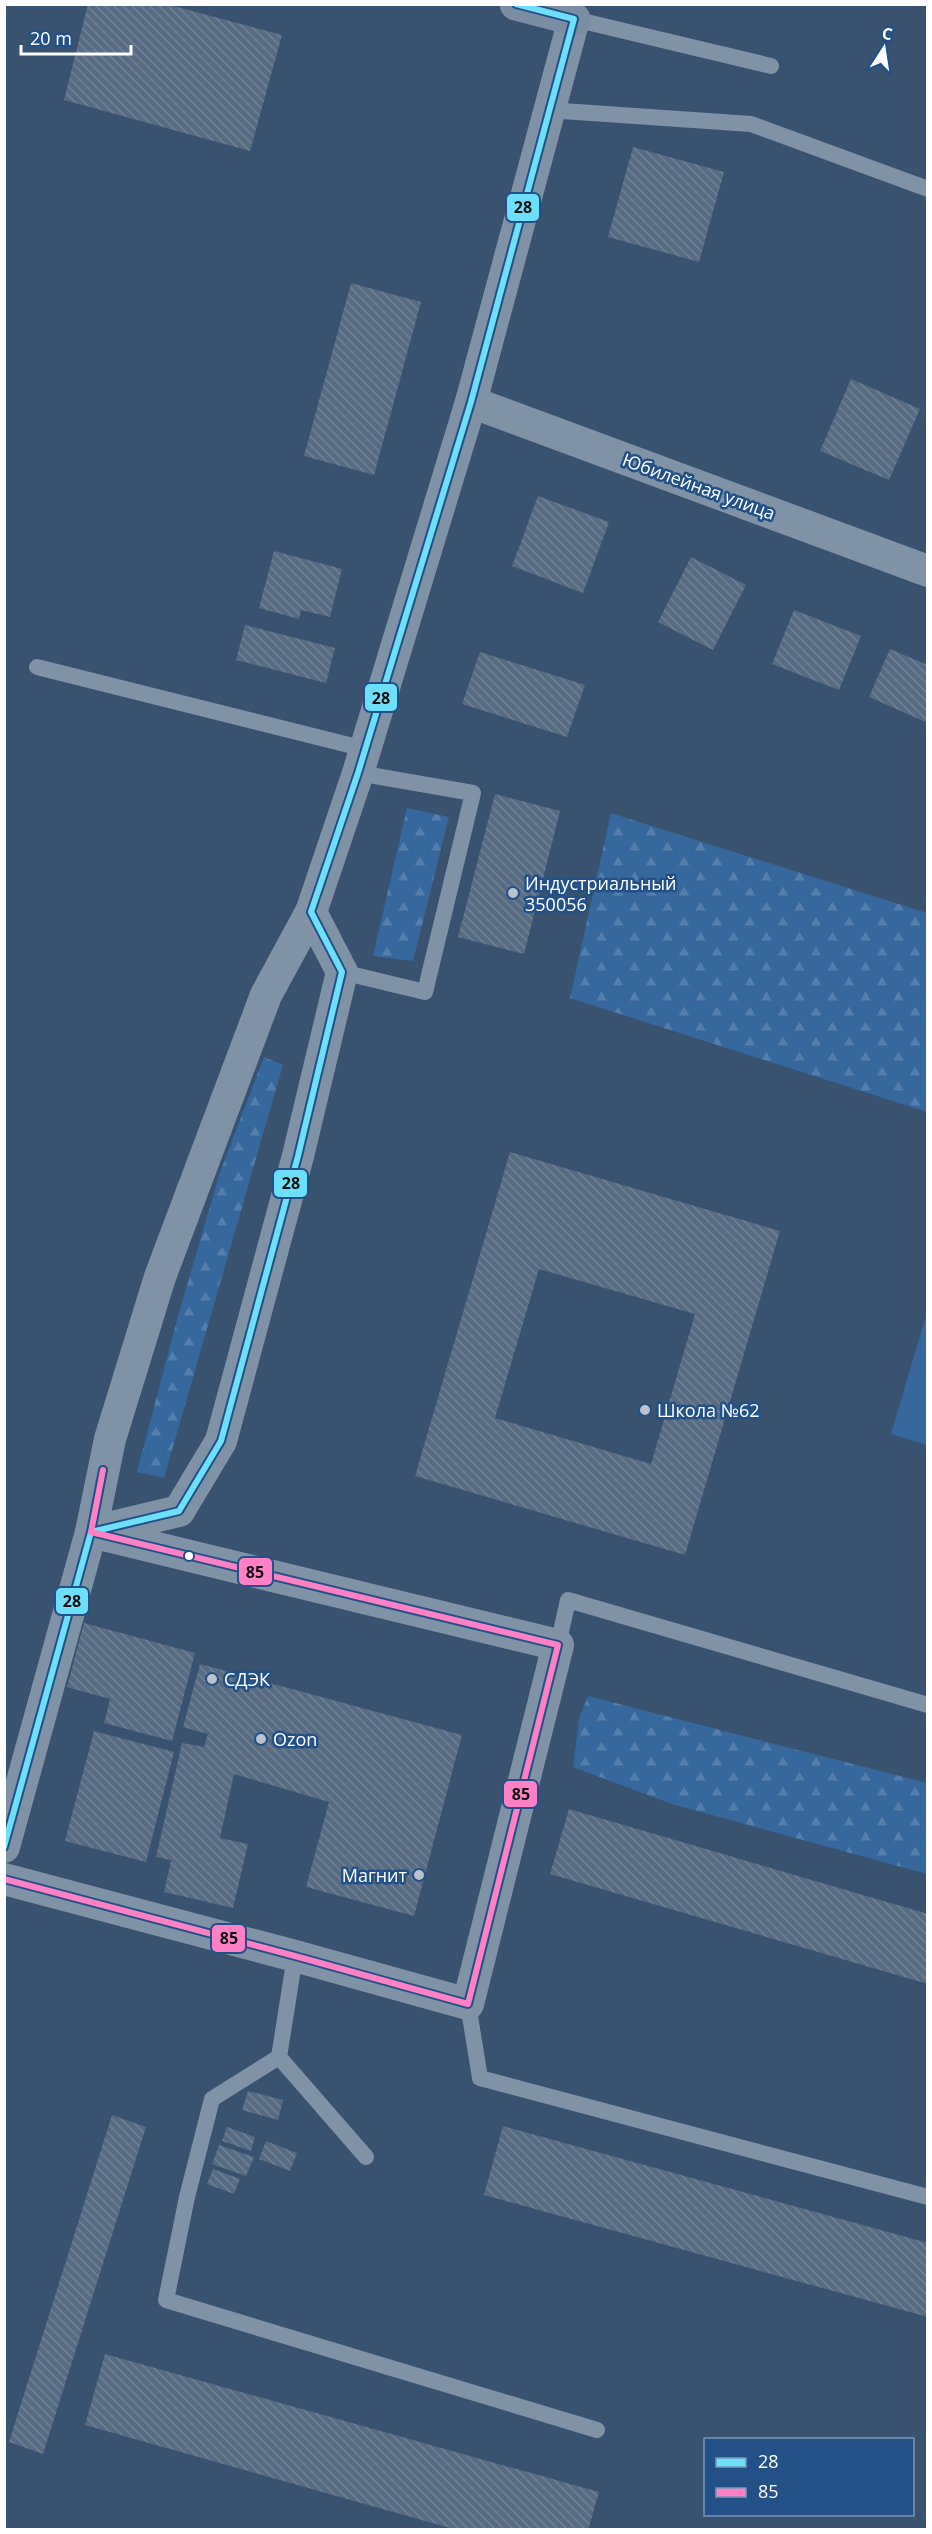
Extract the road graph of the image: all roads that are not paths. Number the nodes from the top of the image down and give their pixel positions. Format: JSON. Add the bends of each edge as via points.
{"nodes":[{"id":1,"x":516,"y":4,"type":"edge"},
{"id":2,"x":577,"y":12,"type":"edge"},
{"id":3,"x":771,"y":66,"type":"dead end"},
{"id":4,"x":548,"y":110,"type":"junction"},
{"id":5,"x":927,"y":189,"type":"edge"},
{"id":6,"x":471,"y":402,"type":"junction"},
{"id":7,"x":927,"y":571,"type":"edge"},
{"id":8,"x":37,"y":667,"type":"dead end"},
{"id":9,"x":362,"y":761,"type":"junction"},
{"id":10,"x":311,"y":912,"type":"junction"},
{"id":11,"x":342,"y":972,"type":"junction"},
{"id":12,"x":91,"y":1532,"type":"junction"},
{"id":13,"x":558,"y":1645,"type":"junction"},
{"id":14,"x":927,"y":1705,"type":"edge"},
{"id":15,"x":4,"y":1847,"type":"edge"},
{"id":16,"x":4,"y":1879,"type":"edge"},
{"id":17,"x":295,"y":1956,"type":"junction"},
{"id":18,"x":468,"y":2004,"type":"junction"},
{"id":19,"x":279,"y":2057,"type":"junction"},
{"id":20,"x":366,"y":2157,"type":"dead end"},
{"id":21,"x":927,"y":2197,"type":"edge"},
{"id":22,"x":597,"y":2430,"type":"dead end"}],
"edges":[{"from":1,"to":2,"type":"street"},
{"from":2,"to":3,"type":"lane"},
{"from":2,"to":4,"type":"street"},
{"from":4,"to":5,"type":"lane","via":[[751,124]]},
{"from":4,"to":6,"type":"street"},
{"from":6,"to":7,"type":"street","name":"Юбилейная улица"},
{"from":6,"to":9,"type":"street"},
{"from":8,"to":9,"type":"lane"},
{"from":9,"to":10,"type":"street"},
{"from":9,"to":11,"type":"lane","via":[[473,793],[425,992]]},
{"from":10,"to":11,"type":"street"},
{"from":10,"to":12,"type":"street","via":[[266,995],[160,1276],[110,1439]]},
{"from":11,"to":12,"type":"street","via":[[298,1156],[220,1441],[179,1511]]},
{"from":12,"to":13,"type":"street"},
{"from":12,"to":15,"type":"street"},
{"from":13,"to":14,"type":"lane","via":[[568,1600]]},
{"from":13,"to":18,"type":"street"},
{"from":16,"to":17,"type":"street"},
{"from":17,"to":18,"type":"street"},
{"from":17,"to":19,"type":"lane"},
{"from":18,"to":21,"type":"lane","via":[[480,2078]]},
{"from":19,"to":20,"type":"lane"},
{"from":19,"to":22,"type":"lane","via":[[212,2099],[166,2300]]}]}
